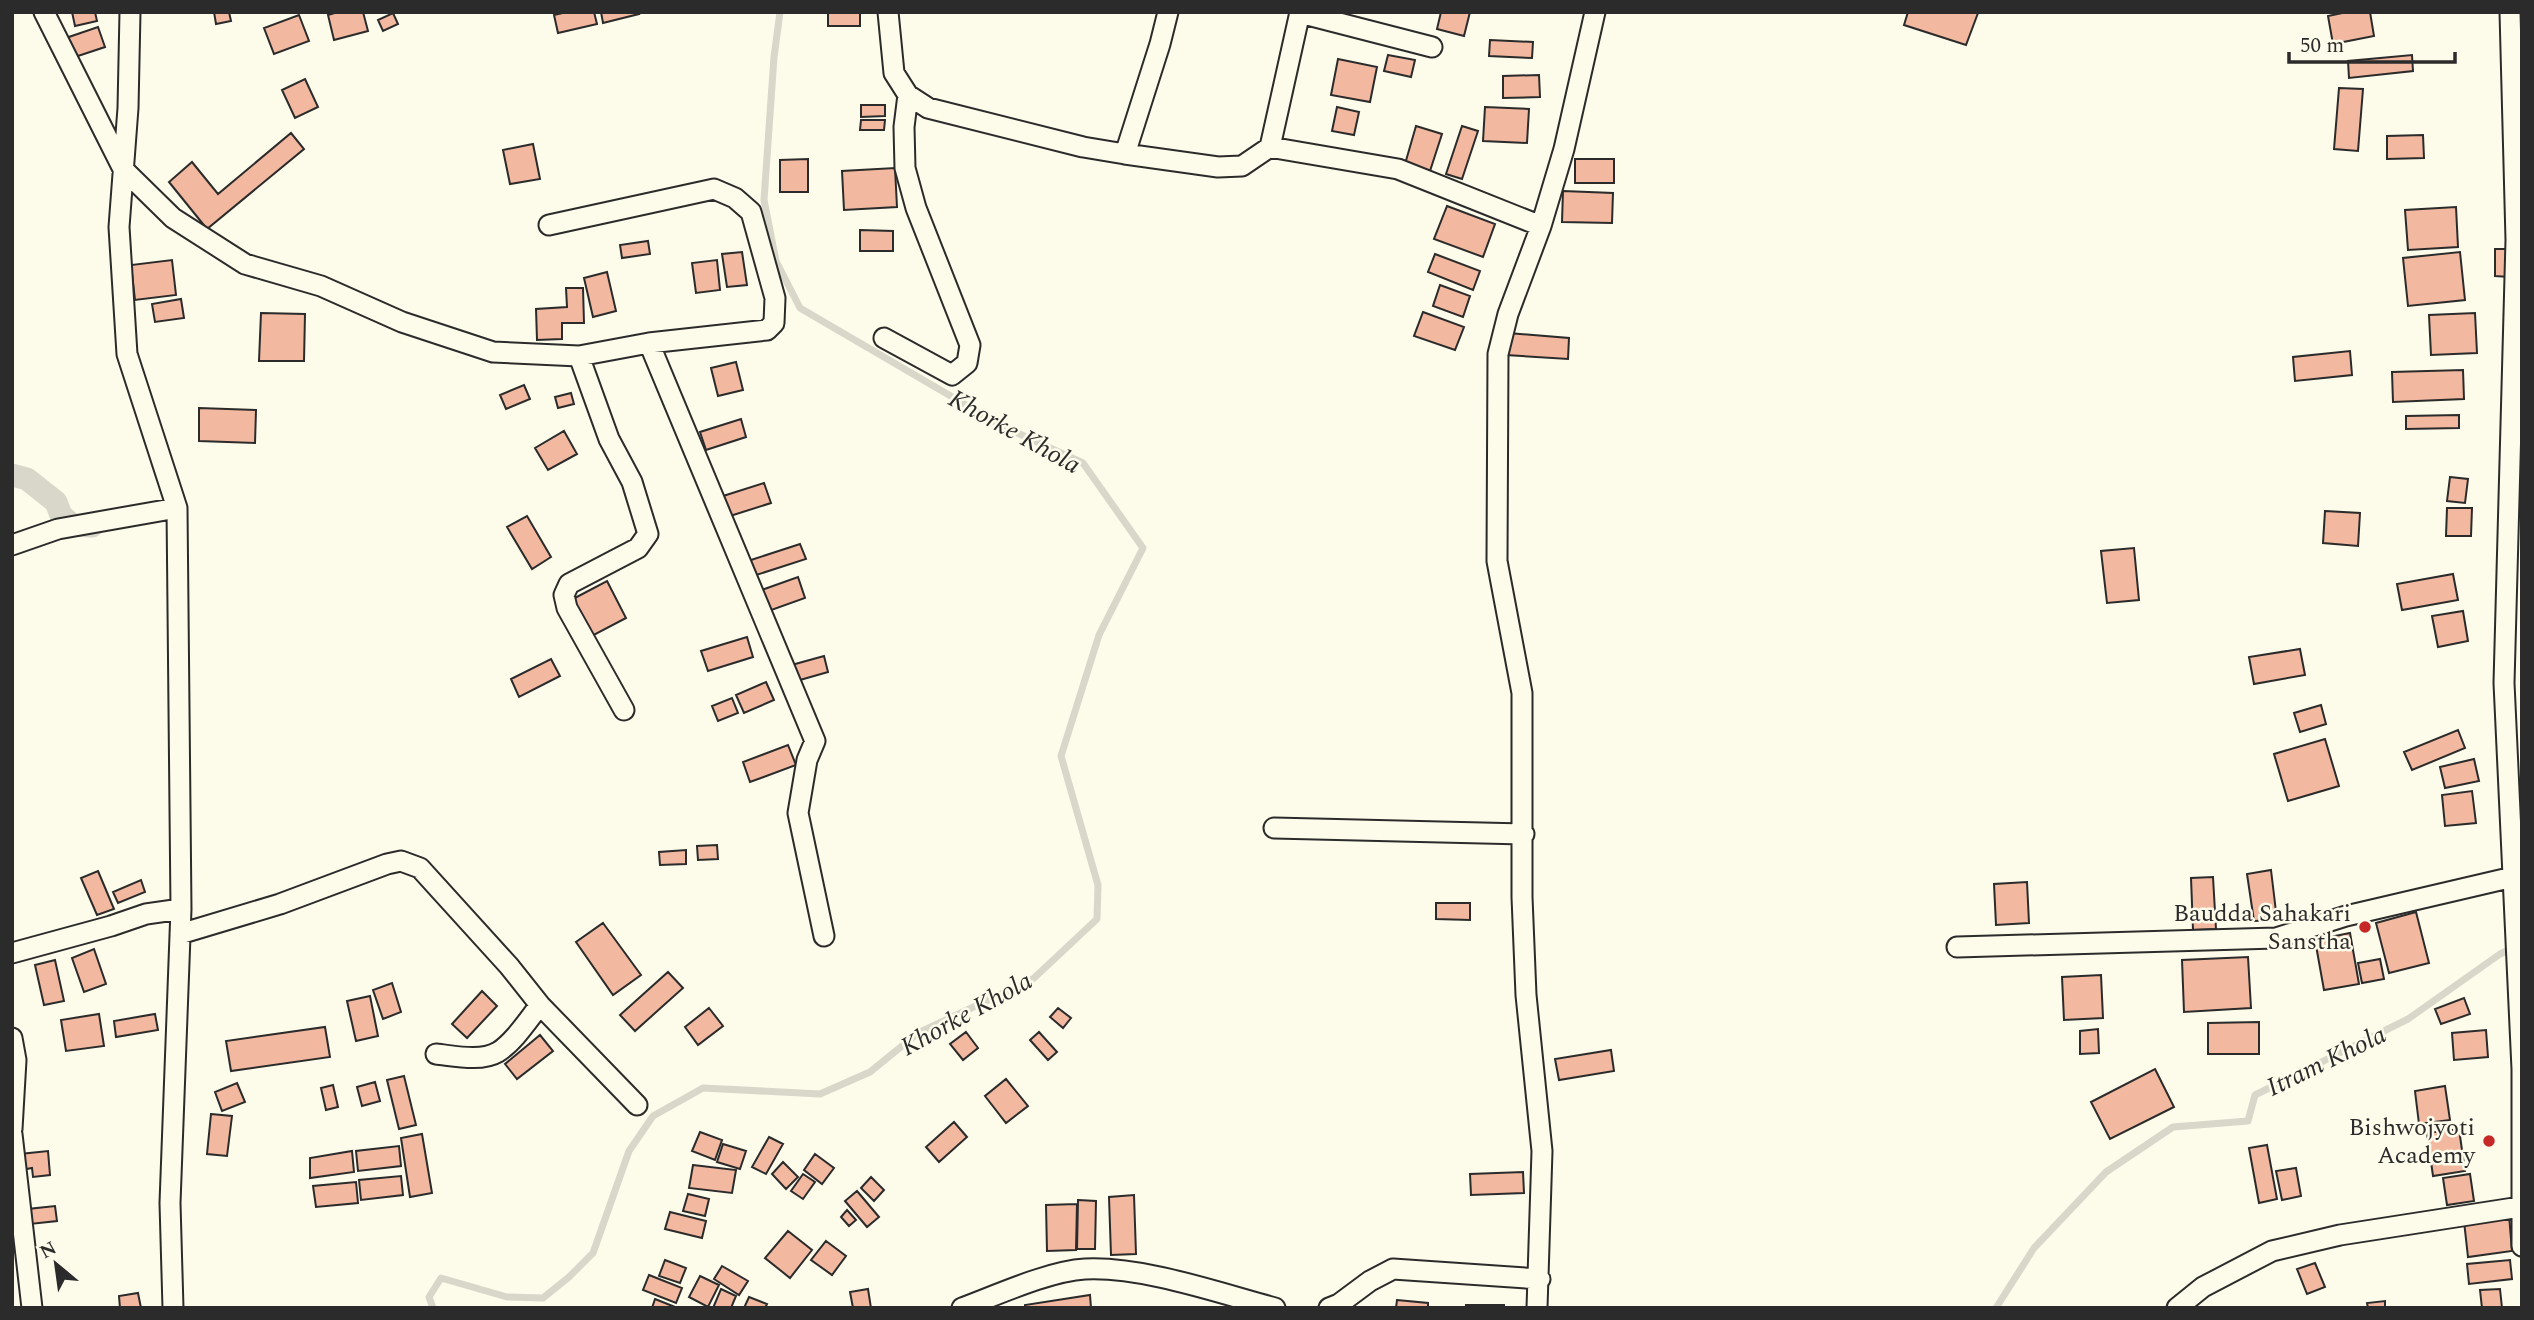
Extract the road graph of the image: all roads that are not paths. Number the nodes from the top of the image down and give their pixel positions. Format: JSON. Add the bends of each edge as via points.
{"nodes":[{"id":1,"x":44,"y":12,"type":"edge"},
{"id":2,"x":130,"y":12,"type":"edge"},
{"id":3,"x":888,"y":12,"type":"edge"},
{"id":4,"x":1168,"y":12,"type":"edge"},
{"id":5,"x":1300,"y":12,"type":"edge"},
{"id":6,"x":1595,"y":12,"type":"edge"},
{"id":7,"x":2510,"y":12,"type":"edge"},
{"id":8,"x":1432,"y":47,"type":"dead end"},
{"id":9,"x":908,"y":95,"type":"junction"},
{"id":10,"x":1270,"y":147,"type":"junction"},
{"id":11,"x":1125,"y":154,"type":"junction"},
{"id":12,"x":123,"y":169,"type":"junction"},
{"id":13,"x":549,"y":225,"type":"dead end"},
{"id":14,"x":1541,"y":226,"type":"junction"},
{"id":15,"x":2519,"y":241,"type":"edge"},
{"id":16,"x":884,"y":338,"type":"dead end"},
{"id":17,"x":649,"y":343,"type":"junction"},
{"id":18,"x":579,"y":356,"type":"junction"},
{"id":19,"x":177,"y":508,"type":"junction"},
{"id":20,"x":12,"y":545,"type":"edge"},
{"id":21,"x":624,"y":710,"type":"dead end"},
{"id":22,"x":1274,"y":828,"type":"dead end"},
{"id":23,"x":1524,"y":834,"type":"junction"},
{"id":24,"x":2513,"y":877,"type":"junction"},
{"id":25,"x":181,"y":909,"type":"junction"},
{"id":26,"x":180,"y":934,"type":"junction"},
{"id":27,"x":824,"y":936,"type":"dead end"},
{"id":28,"x":1957,"y":947,"type":"dead end"},
{"id":29,"x":12,"y":953,"type":"edge"},
{"id":30,"x":540,"y":1005,"type":"junction"},
{"id":31,"x":12,"y":1038,"type":"edge"},
{"id":32,"x":436,"y":1054,"type":"dead end"},
{"id":33,"x":637,"y":1105,"type":"dead end"},
{"id":34,"x":12,"y":1132,"type":"edge"},
{"id":35,"x":2520,"y":1206,"type":"junction"},
{"id":36,"x":2522,"y":1246,"type":"edge"},
{"id":37,"x":1540,"y":1279,"type":"junction"},
{"id":38,"x":32,"y":1308,"type":"edge"},
{"id":39,"x":173,"y":1308,"type":"edge"},
{"id":40,"x":962,"y":1308,"type":"edge"},
{"id":41,"x":1275,"y":1308,"type":"edge"},
{"id":42,"x":1329,"y":1308,"type":"edge"},
{"id":43,"x":1537,"y":1308,"type":"edge"},
{"id":44,"x":2177,"y":1308,"type":"edge"}],
"edges":[{"from":1,"to":12,"type":"street"},
{"from":2,"to":12,"type":"street"},
{"from":3,"to":9,"type":"street","via":[[894,73]]},
{"from":4,"to":11,"type":"street"},
{"from":5,"to":8,"type":"street"},
{"from":5,"to":10,"type":"street"},
{"from":6,"to":14,"type":"street"},
{"from":7,"to":15,"type":"street"},
{"from":9,"to":11,"type":"street","via":[[928,108],[987,125]]},
{"from":9,"to":16,"type":"street","via":[[905,168],[970,345],[967,363],[952,376]]},
{"from":10,"to":11,"type":"street","via":[[1242,166]]},
{"from":10,"to":14,"type":"street","via":[[1398,169]]},
{"from":12,"to":18,"type":"street","via":[[173,218],[245,264],[321,286],[402,322],[493,352]]},
{"from":12,"to":19,"type":"street","via":[[119,227],[127,354]]},
{"from":13,"to":17,"type":"street","via":[[714,189],[751,212],[775,298],[774,323],[767,330]]},
{"from":14,"to":23,"type":"street","via":[[1508,314],[1498,354],[1497,383],[1497,561],[1522,693]]},
{"from":15,"to":24,"type":"street","via":[[2504,683]]},
{"from":17,"to":18,"type":"street"},
{"from":17,"to":27,"type":"street","via":[[815,741],[798,813]]},
{"from":18,"to":21,"type":"street","via":[[609,439],[632,482],[648,534],[638,548],[569,584],[564,595]]},
{"from":19,"to":20,"type":"street","via":[[58,529]]},
{"from":19,"to":25,"type":"street"},
{"from":22,"to":23,"type":"street"},
{"from":23,"to":37,"type":"street","via":[[1526,995],[1542,1151]]},
{"from":24,"to":28,"type":"street","via":[[2346,916],[2276,938]]},
{"from":24,"to":35,"type":"street","via":[[2522,1069]]},
{"from":25,"to":26,"type":"street"},
{"from":25,"to":29,"type":"street","via":[[146,914]]},
{"from":26,"to":30,"type":"street","via":[[401,862],[419,868]]},
{"from":26,"to":39,"type":"street","via":[[170,1203]]},
{"from":30,"to":32,"type":"street","via":[[497,1052],[471,1058]]},
{"from":30,"to":33,"type":"street"},
{"from":31,"to":34,"type":"street","via":[[16,1060]]},
{"from":34,"to":38,"type":"street"},
{"from":35,"to":36,"type":"street"},
{"from":35,"to":44,"type":"street","via":[[2340,1235],[2272,1251],[2203,1287]]},
{"from":37,"to":42,"type":"street","via":[[1393,1269]]},
{"from":37,"to":43,"type":"street"},
{"from":40,"to":41,"type":"street","via":[[1084,1269],[1146,1274]]}]}
